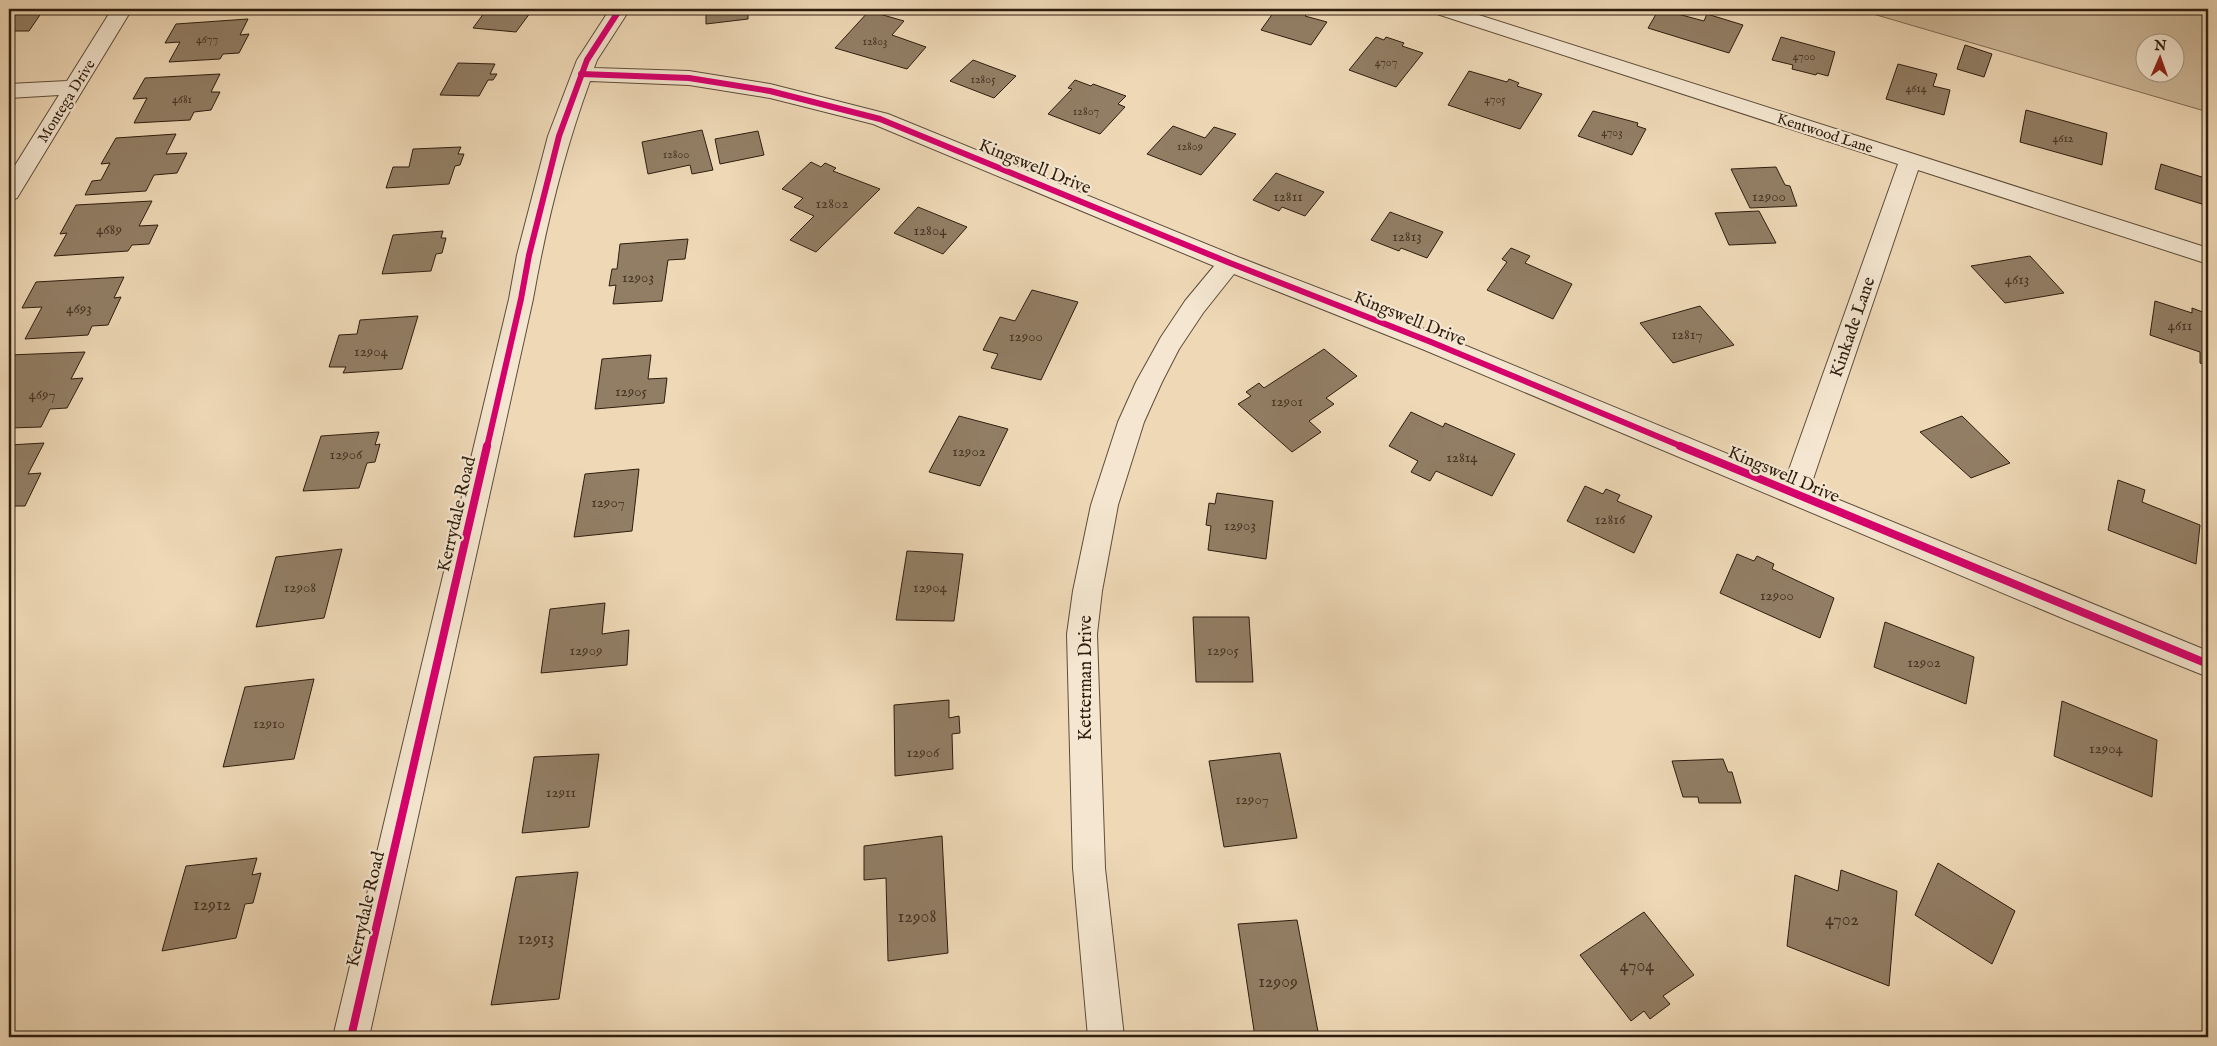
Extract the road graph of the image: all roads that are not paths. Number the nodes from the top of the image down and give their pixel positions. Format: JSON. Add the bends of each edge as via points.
{"nodes":[{"id":1,"x":122,"y":9,"type":"edge"},
{"id":2,"x":620,"y":9,"type":"edge"},
{"id":3,"x":1441,"y":9,"type":"edge"},
{"id":4,"x":581,"y":74,"type":"junction"},
{"id":5,"x":75,"y":87,"type":"junction"},
{"id":6,"x":9,"y":92,"type":"edge"},
{"id":7,"x":1910,"y":160,"type":"junction"},
{"id":8,"x":9,"y":193,"type":"edge"},
{"id":9,"x":2208,"y":256,"type":"edge"},
{"id":10,"x":1230,"y":262,"type":"junction"},
{"id":11,"x":1794,"y":494,"type":"junction"},
{"id":12,"x":2208,"y":664,"type":"edge"},
{"id":13,"x":351,"y":1037,"type":"edge"},
{"id":14,"x":1106,"y":1037,"type":"edge"}],
"edges":[{"from":1,"to":5,"type":"street","name":"Montega Drive"},
{"from":2,"to":4,"type":"street","name":"Kerrydale Road"},
{"from":3,"to":7,"type":"street","name":"Kentwood Lane"},
{"from":4,"to":10,"type":"street","name":"Kingswell Drive","via":[[689,78],[770,91],[849,110],[880,119]]},
{"from":4,"to":13,"type":"street","name":"Kerrydale Road","via":[[559,136],[529,255]]},
{"from":5,"to":6,"type":"street"},
{"from":5,"to":8,"type":"street","name":"Montega Drive"},
{"from":7,"to":9,"type":"street","name":"Kentwood Lane"},
{"from":7,"to":11,"type":"street","name":"Kinkade Lane"},
{"from":10,"to":11,"type":"street","name":"Kingswell Drive"},
{"from":10,"to":14,"type":"street","name":"Ketterman Drive","via":[[1194,308],[1157,368],[1126,436],[1102,512],[1086,596],[1082,634],[1089,868]]},
{"from":11,"to":12,"type":"street","name":"Kingswell Drive"}]}
